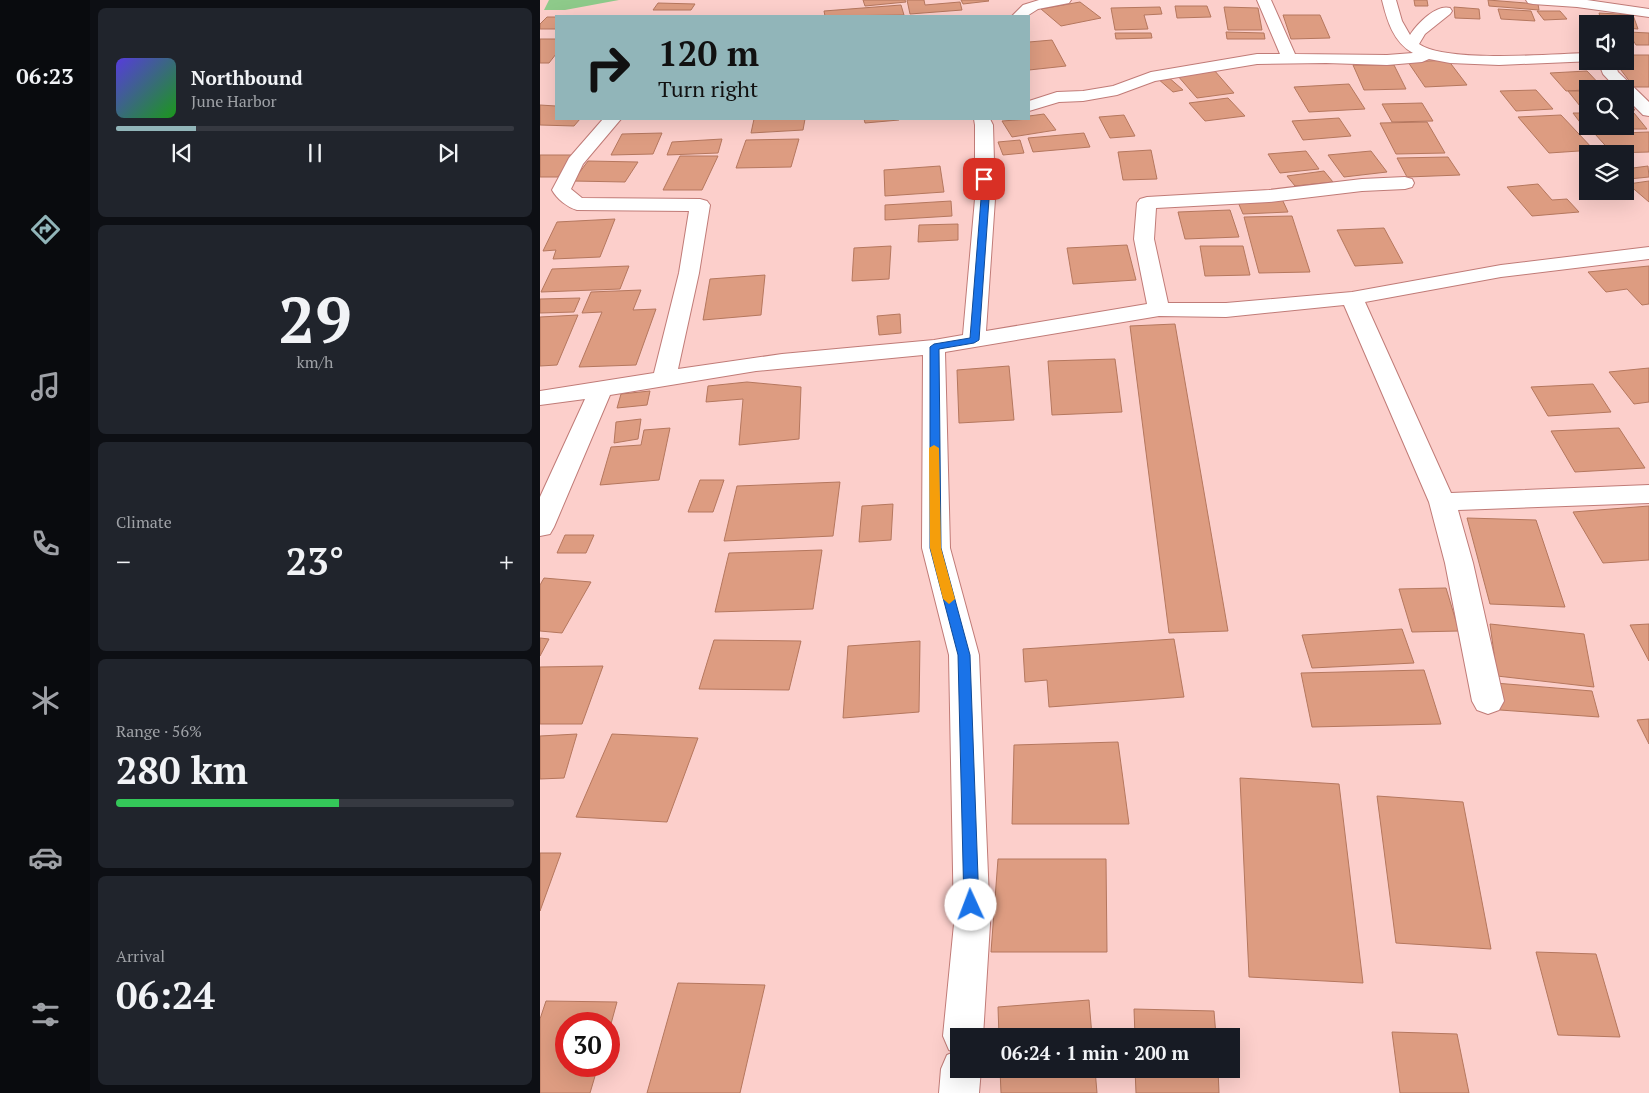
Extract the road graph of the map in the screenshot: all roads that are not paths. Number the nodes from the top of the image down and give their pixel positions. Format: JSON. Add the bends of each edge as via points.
{"nodes":[{"id":1,"x":1064,"y":0,"type":"edge"},
{"id":2,"x":1264,"y":0,"type":"edge"},
{"id":3,"x":1389,"y":0,"type":"edge"},
{"id":4,"x":1533,"y":0,"type":"edge"},
{"id":5,"x":1591,"y":7,"type":"edge"},
{"id":6,"x":1445,"y":11,"type":"dead end"},
{"id":7,"x":1649,"y":13,"type":"edge"},
{"id":8,"x":1020,"y":15,"type":"edge"},
{"id":9,"x":1411,"y":44,"type":"junction"},
{"id":10,"x":1428,"y":53,"type":"junction"},
{"id":11,"x":1579,"y":58,"type":"edge"},
{"id":12,"x":1290,"y":59,"type":"junction"},
{"id":13,"x":1609,"y":70,"type":"edge"},
{"id":14,"x":1030,"y":106,"type":"edge"},
{"id":15,"x":1649,"y":111,"type":"edge"},
{"id":16,"x":611,"y":120,"type":"edge"},
{"id":17,"x":982,"y":120,"type":"edge"},
{"id":18,"x":1405,"y":183,"type":"dead end"},
{"id":19,"x":1649,"y":253,"type":"edge"},
{"id":20,"x":1352,"y":298,"type":"junction"},
{"id":21,"x":1159,"y":309,"type":"junction"},
{"id":22,"x":974,"y":340,"type":"junction"},
{"id":23,"x":934,"y":347,"type":"junction"},
{"id":24,"x":664,"y":380,"type":"junction"},
{"id":25,"x":600,"y":391,"type":"junction"},
{"id":26,"x":540,"y":398,"type":"edge"},
{"id":27,"x":1649,"y":494,"type":"edge"},
{"id":28,"x":1442,"y":502,"type":"junction"},
{"id":29,"x":540,"y":526,"type":"edge"},
{"id":30,"x":1488,"y":701,"type":"dead end"},
{"id":31,"x":964,"y":1028,"type":"edge"},
{"id":32,"x":960,"y":1078,"type":"edge"},
{"id":33,"x":959,"y":1093,"type":"edge"}],
"edges":[{"from":1,"to":8,"type":"street","via":[[1034,6]]},
{"from":2,"to":12,"type":"street"},
{"from":3,"to":9,"type":"street","via":[[1392,18]]},
{"from":4,"to":5,"type":"street"},
{"from":5,"to":7,"type":"street"},
{"from":6,"to":9,"type":"street","via":[[1420,31]]},
{"from":9,"to":10,"type":"street"},
{"from":10,"to":11,"type":"street","via":[[1466,60]]},
{"from":10,"to":12,"type":"street","via":[[1422,58],[1387,60]]},
{"from":12,"to":14,"type":"street","via":[[1257,59],[1160,75],[1117,90],[1057,97]]},
{"from":13,"to":15,"type":"street"},
{"from":16,"to":24,"type":"street","via":[[575,162],[561,190],[578,204],[700,204],[689,273]]},
{"from":17,"to":22,"type":"street","via":[[985,199]]},
{"from":18,"to":21,"type":"street","via":[[1147,203],[1144,239]]},
{"from":19,"to":20,"type":"street","via":[[1501,271]]},
{"from":20,"to":21,"type":"street","via":[[1226,310]]},
{"from":20,"to":28,"type":"street"},
{"from":21,"to":22,"type":"street"},
{"from":22,"to":23,"type":"street"},
{"from":23,"to":24,"type":"street","via":[[807,357]]},
{"from":23,"to":31,"type":"street","via":[[936,548],[964,655],[972,924]]},
{"from":24,"to":25,"type":"street"},
{"from":25,"to":26,"type":"street"},
{"from":25,"to":29,"type":"street"},
{"from":27,"to":28,"type":"street"},
{"from":28,"to":30,"type":"street","via":[[1459,563]]},
{"from":32,"to":33,"type":"street"}]}
